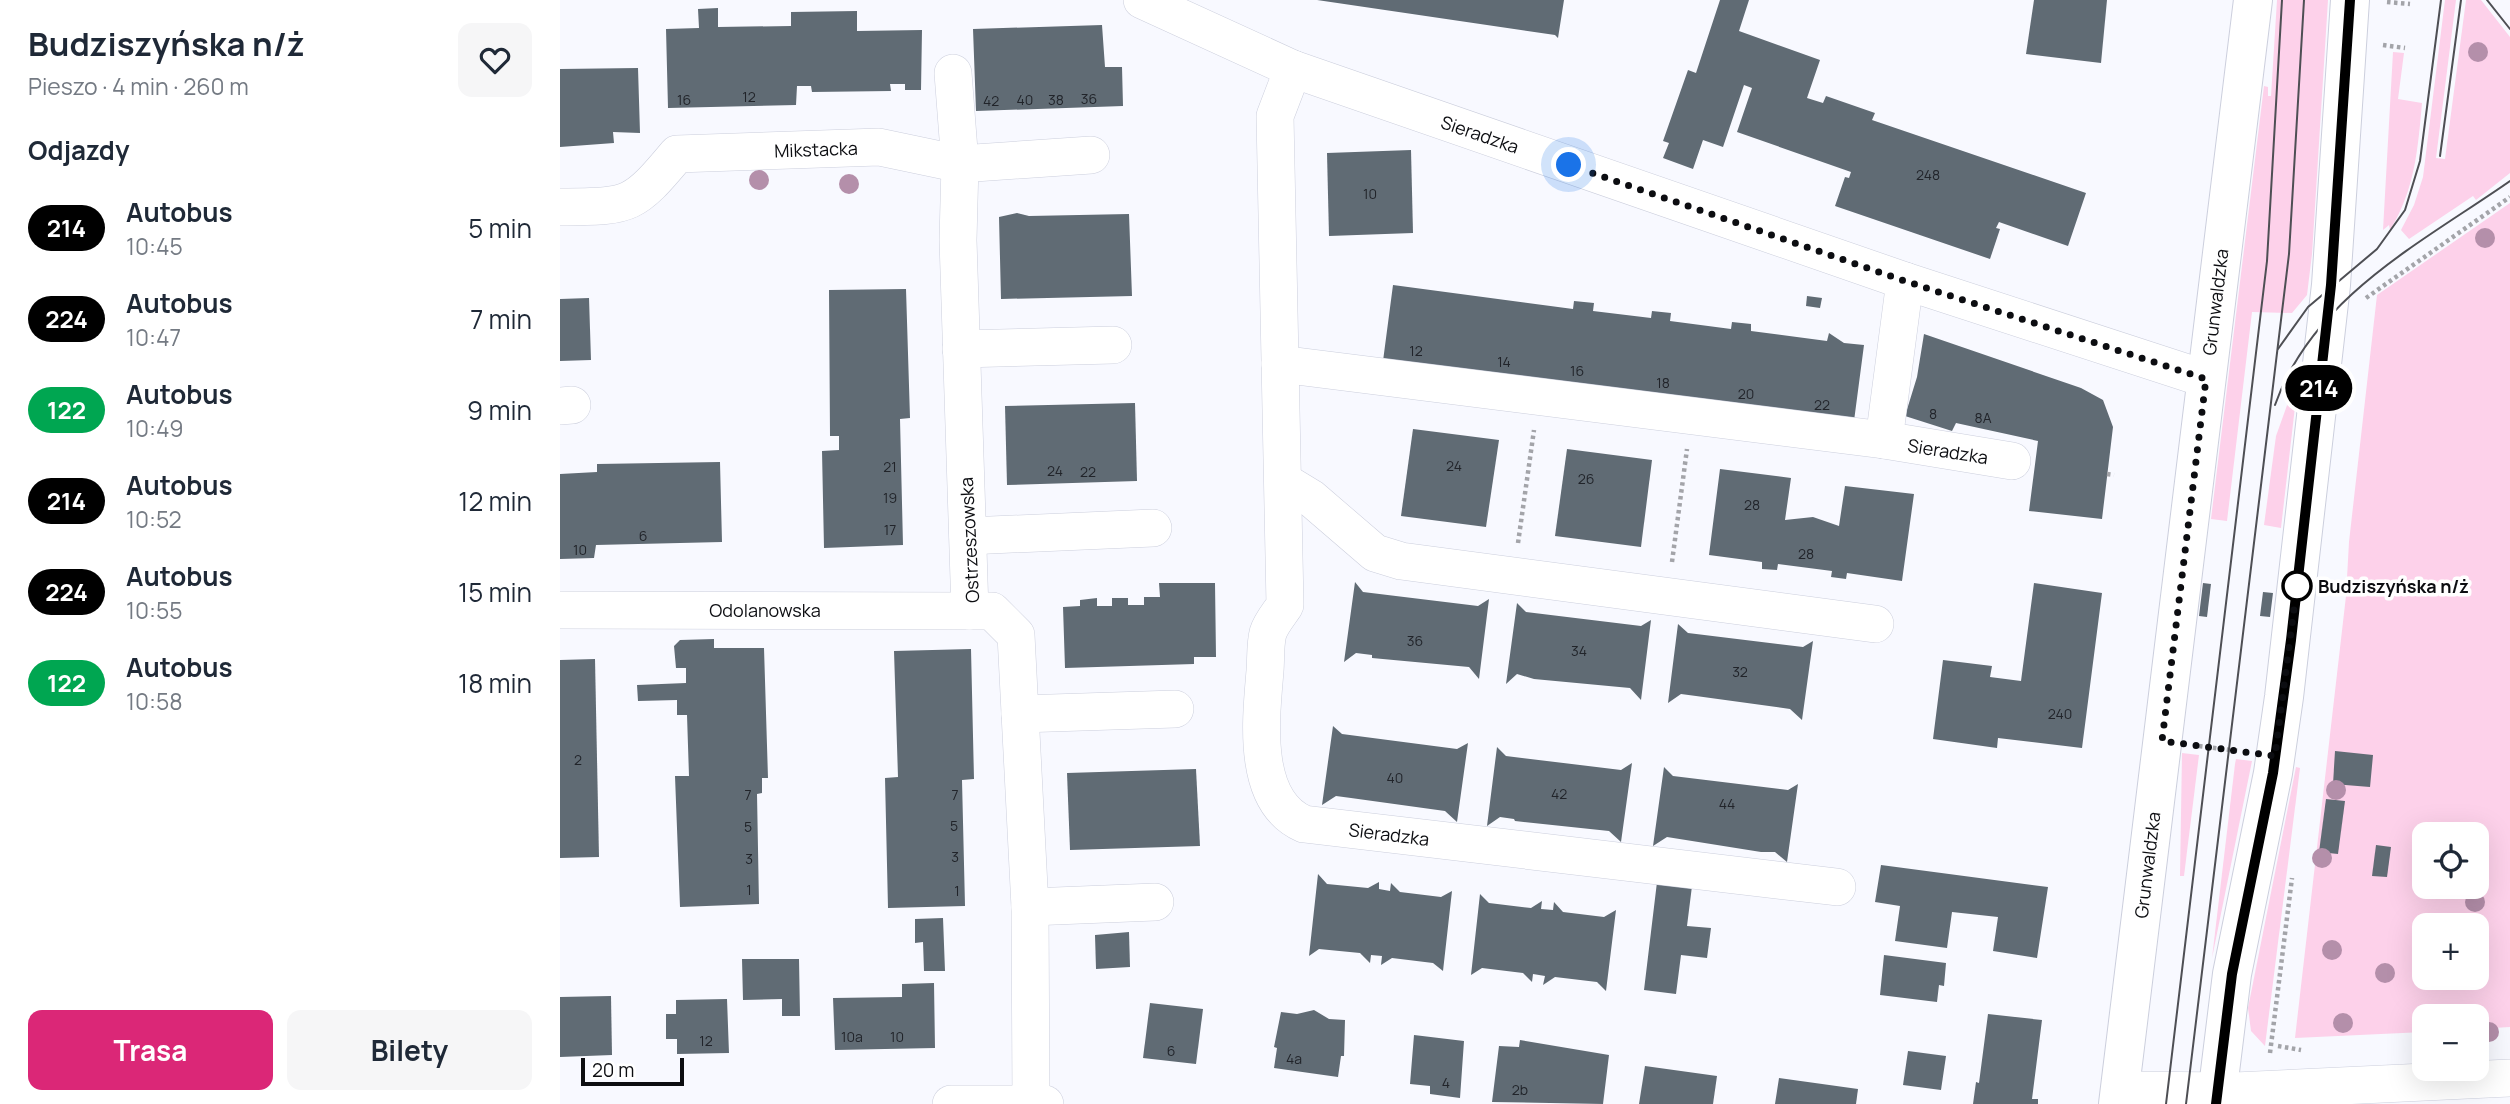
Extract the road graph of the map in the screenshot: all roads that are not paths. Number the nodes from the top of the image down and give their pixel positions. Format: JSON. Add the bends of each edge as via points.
{"nodes":[{"id":1,"x":1142,"y":0,"type":"edge"},
{"id":2,"x":2253,"y":0,"type":"edge"},
{"id":3,"x":2367,"y":1,"type":"edge"},
{"id":4,"x":1293,"y":69,"type":"junction"},
{"id":5,"x":953,"y":73,"type":"dead end"},
{"id":6,"x":1091,"y":155,"type":"dead end"},
{"id":7,"x":960,"y":164,"type":"junction"},
{"id":8,"x":560,"y":207,"type":"edge"},
{"id":9,"x":1905,"y":281,"type":"junction"},
{"id":10,"x":1114,"y":345,"type":"dead end"},
{"id":11,"x":961,"y":349,"type":"junction"},
{"id":12,"x":1280,"y":364,"type":"junction"},
{"id":13,"x":2206,"y":379,"type":"junction"},
{"id":14,"x":1884,"y":440,"type":"junction"},
{"id":15,"x":2012,"y":461,"type":"dead end"},
{"id":16,"x":1283,"y":481,"type":"junction"},
{"id":17,"x":1153,"y":528,"type":"dead end"},
{"id":18,"x":968,"y":536,"type":"junction"},
{"id":19,"x":560,"y":610,"type":"edge"},
{"id":20,"x":970,"y":611,"type":"junction"},
{"id":21,"x":1875,"y":624,"type":"dead end"},
{"id":22,"x":1175,"y":709,"type":"dead end"},
{"id":23,"x":1020,"y":714,"type":"junction"},
{"id":24,"x":1837,"y":887,"type":"dead end"},
{"id":25,"x":1155,"y":902,"type":"dead end"},
{"id":26,"x":1030,"y":907,"type":"junction"},
{"id":27,"x":2510,"y":1078,"type":"edge"},
{"id":28,"x":2119,"y":1097,"type":"edge"},
{"id":29,"x":2216,"y":1098,"type":"edge"},
{"id":30,"x":1038,"y":1103,"type":"edge"},
{"id":31,"x":951,"y":1104,"type":"edge"}],
"edges":[{"from":1,"to":4,"type":"street","name":"Sieradzka"},
{"from":2,"to":13,"type":"street","name":"Grunwaldzka"},
{"from":3,"to":29,"type":"street","via":[[2275,756],[2232,974]]},
{"from":4,"to":9,"type":"street","name":"Sieradzka"},
{"from":4,"to":12,"type":"street","name":"Sieradzka","via":[[1275,116]]},
{"from":5,"to":7,"type":"street","name":"Ostrzeszowska"},
{"from":6,"to":7,"type":"street","name":"Mikstacka"},
{"from":7,"to":8,"type":"street","name":"Mikstacka","via":[[879,147],[677,154],[644,193],[615,206]]},
{"from":7,"to":11,"type":"street","name":"Ostrzeszowska"},
{"from":9,"to":13,"type":"street","name":"Sieradzka"},
{"from":9,"to":14,"type":"street","name":"Sieradzka"},
{"from":10,"to":11,"type":"street"},
{"from":11,"to":18,"type":"street","name":"Ostrzeszowska"},
{"from":12,"to":14,"type":"street","name":"Sieradzka"},
{"from":12,"to":16,"type":"street","name":"Sieradzka"},
{"from":13,"to":28,"type":"street","name":"Grunwaldzka"},
{"from":14,"to":15,"type":"street","name":"Sieradzka"},
{"from":16,"to":21,"type":"street","via":[[1311,498],[1375,553],[1401,561]]},
{"from":16,"to":24,"type":"street","name":"Sieradzka","via":[[1285,605],[1268,632],[1262,703],[1265,770],[1281,809],[1292,819]]},
{"from":17,"to":18,"type":"street"},
{"from":18,"to":20,"type":"street","name":"Ostrzeszowska"},
{"from":19,"to":20,"type":"street","name":"Odolanowska"},
{"from":20,"to":23,"type":"street","name":"Ostrzeszowska","via":[[992,611],[1016,635]]},
{"from":22,"to":23,"type":"street"},
{"from":23,"to":26,"type":"street","name":"Ostrzeszowska"},
{"from":25,"to":26,"type":"street"},
{"from":26,"to":30,"type":"street","name":"Ostrzeszowska"},
{"from":27,"to":29,"type":"street","via":[[2266,1089]]},
{"from":28,"to":29,"type":"street"},
{"from":30,"to":31,"type":"street"}]}
